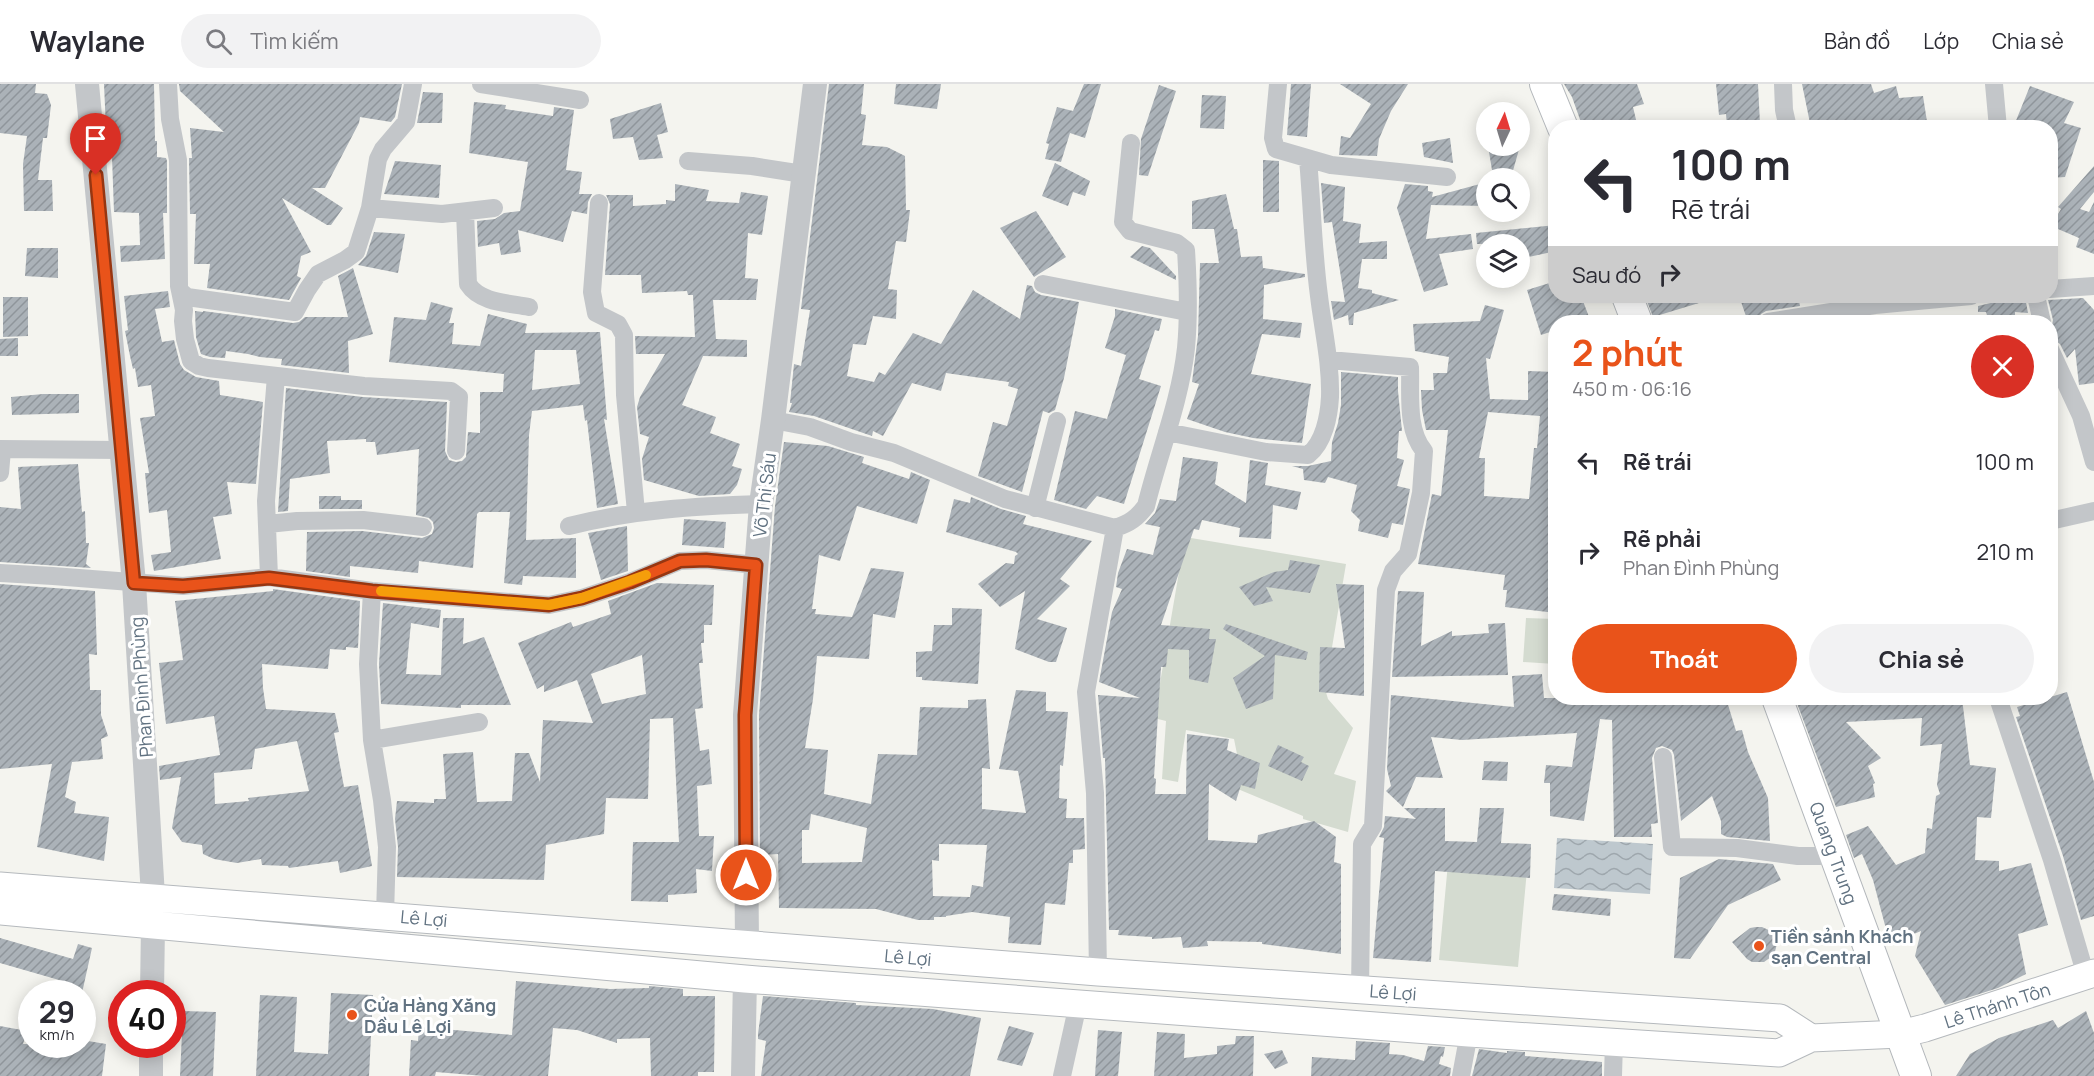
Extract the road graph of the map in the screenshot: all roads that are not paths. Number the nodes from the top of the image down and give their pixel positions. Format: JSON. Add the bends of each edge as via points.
{"nodes":[{"id":1,"x":87,"y":84,"type":"edge"},
{"id":2,"x":168,"y":84,"type":"edge"},
{"id":3,"x":412,"y":84,"type":"edge"},
{"id":4,"x":481,"y":84,"type":"edge"},
{"id":5,"x":815,"y":84,"type":"edge"},
{"id":6,"x":1278,"y":84,"type":"edge"},
{"id":7,"x":1545,"y":84,"type":"edge"},
{"id":8,"x":1783,"y":84,"type":"edge"},
{"id":9,"x":1994,"y":84,"type":"edge"},
{"id":10,"x":580,"y":100,"type":"dead end"},
{"id":11,"x":1560,"y":120,"type":"edge"},
{"id":12,"x":1786,"y":120,"type":"edge"},
{"id":13,"x":1997,"y":120,"type":"edge"},
{"id":14,"x":1131,"y":143,"type":"dead end"},
{"id":15,"x":1308,"y":159,"type":"junction"},
{"id":16,"x":688,"y":161,"type":"dead end"},
{"id":17,"x":803,"y":174,"type":"junction"},
{"id":18,"x":1447,"y":177,"type":"dead end"},
{"id":19,"x":599,"y":203,"type":"dead end"},
{"id":20,"x":370,"y":208,"type":"junction"},
{"id":21,"x":494,"y":208,"type":"dead end"},
{"id":22,"x":465,"y":212,"type":"junction"},
{"id":23,"x":1043,"y":284,"type":"dead end"},
{"id":24,"x":2094,"y":286,"type":"edge"},
{"id":25,"x":2058,"y":288,"type":"edge"},
{"id":26,"x":181,"y":292,"type":"junction"},
{"id":27,"x":1837,"y":303,"type":"edge"},
{"id":28,"x":529,"y":307,"type":"dead end"},
{"id":29,"x":1187,"y":312,"type":"junction"},
{"id":30,"x":1793,"y":315,"type":"edge"},
{"id":31,"x":1329,"y":360,"type":"junction"},
{"id":32,"x":2058,"y":366,"type":"edge"},
{"id":33,"x":276,"y":376,"type":"junction"},
{"id":34,"x":2088,"y":413,"type":"edge"},
{"id":35,"x":773,"y":420,"type":"junction"},
{"id":36,"x":1057,"y":421,"type":"dead end"},
{"id":37,"x":1167,"y":432,"type":"junction"},
{"id":38,"x":1,"y":450,"type":"edge"},
{"id":39,"x":122,"y":450,"type":"junction"},
{"id":40,"x":456,"y":451,"type":"dead end"},
{"id":41,"x":2094,"y":462,"type":"edge"},
{"id":42,"x":0,"y":473,"type":"edge"},
{"id":43,"x":761,"y":504,"type":"junction"},
{"id":44,"x":1035,"y":508,"type":"junction"},
{"id":45,"x":2094,"y":511,"type":"edge"},
{"id":46,"x":636,"y":512,"type":"junction"},
{"id":47,"x":2058,"y":519,"type":"edge"},
{"id":48,"x":268,"y":524,"type":"junction"},
{"id":49,"x":569,"y":526,"type":"dead end"},
{"id":50,"x":423,"y":527,"type":"dead end"},
{"id":51,"x":1115,"y":528,"type":"junction"},
{"id":52,"x":756,"y":565,"type":"junction"},
{"id":53,"x":0,"y":573,"type":"edge"},
{"id":54,"x":269,"y":578,"type":"junction"},
{"id":55,"x":134,"y":583,"type":"junction"},
{"id":56,"x":372,"y":591,"type":"junction"},
{"id":57,"x":1780,"y":705,"type":"edge"},
{"id":58,"x":2000,"y":705,"type":"edge"},
{"id":59,"x":478,"y":722,"type":"dead end"},
{"id":60,"x":372,"y":740,"type":"junction"},
{"id":61,"x":1663,"y":757,"type":"dead end"},
{"id":62,"x":1836,"y":856,"type":"junction"},
{"id":63,"x":0,"y":886,"type":"edge"},
{"id":64,"x":153,"y":896,"type":"junction"},
{"id":65,"x":0,"y":911,"type":"edge"},
{"id":66,"x":385,"y":915,"type":"junction"},
{"id":67,"x":153,"y":925,"type":"junction"},
{"id":68,"x":747,"y":944,"type":"junction"},
{"id":69,"x":1098,"y":972,"type":"junction"},
{"id":70,"x":2090,"y":974,"type":"edge"},
{"id":71,"x":746,"y":979,"type":"junction"},
{"id":72,"x":152,"y":980,"type":"edge"},
{"id":73,"x":1360,"y":990,"type":"junction"},
{"id":74,"x":1533,"y":1002,"type":"junction"},
{"id":75,"x":1078,"y":1004,"type":"junction"},
{"id":76,"x":1469,"y":1034,"type":"junction"},
{"id":77,"x":1900,"y":1034,"type":"junction"},
{"id":78,"x":1531,"y":1037,"type":"junction"},
{"id":79,"x":1811,"y":1038,"type":"junction"},
{"id":80,"x":1614,"y":1042,"type":"junction"},
{"id":81,"x":151,"y":1058,"type":"edge"},
{"id":82,"x":151,"y":1076,"type":"edge"},
{"id":83,"x":743,"y":1076,"type":"edge"},
{"id":84,"x":1062,"y":1076,"type":"edge"},
{"id":85,"x":1461,"y":1076,"type":"edge"},
{"id":86,"x":1613,"y":1076,"type":"edge"},
{"id":87,"x":1916,"y":1076,"type":"edge"}],
"edges":[{"from":1,"to":39,"type":"street","name":"Phan Đình Phùng"},
{"from":2,"to":26,"type":"street","via":[[178,160]]},
{"from":3,"to":20,"type":"street","via":[[405,122],[378,159]]},
{"from":4,"to":10,"type":"street"},
{"from":5,"to":17,"type":"street","name":"Võ Thị Sáu"},
{"from":6,"to":15,"type":"street","via":[[1273,138],[1276,149]]},
{"from":7,"to":11,"type":"main road"},
{"from":8,"to":12,"type":"street"},
{"from":9,"to":13,"type":"street"},
{"from":14,"to":29,"type":"street","via":[[1123,222],[1130,231],[1177,243],[1186,250]]},
{"from":15,"to":18,"type":"street"},
{"from":15,"to":31,"type":"street","via":[[1319,295]]},
{"from":16,"to":17,"type":"street"},
{"from":17,"to":35,"type":"street","name":"Võ Thị Sáu"},
{"from":19,"to":46,"type":"street","via":[[592,292],[596,313],[618,324],[624,335],[625,395]]},
{"from":20,"to":22,"type":"street","via":[[432,214]]},
{"from":20,"to":26,"type":"street","via":[[356,252],[318,274],[295,312],[187,297]]},
{"from":21,"to":22,"type":"street"},
{"from":22,"to":28,"type":"street","via":[[468,285],[480,297]]},
{"from":23,"to":29,"type":"street"},
{"from":24,"to":25,"type":"street"},
{"from":26,"to":33,"type":"street","via":[[191,361],[208,368]]},
{"from":27,"to":30,"type":"street"},
{"from":29,"to":37,"type":"street","via":[[1186,348]]},
{"from":31,"to":37,"type":"street","via":[[1330,398],[1322,437],[1308,455],[1266,452]]},
{"from":31,"to":73,"type":"street","via":[[1410,367],[1411,415],[1416,441],[1424,451],[1421,493],[1408,554],[1393,571],[1386,590],[1372,826],[1362,844]]},
{"from":32,"to":34,"type":"street","via":[[2070,392]]},
{"from":33,"to":40,"type":"street","via":[[451,391],[459,397]]},
{"from":33,"to":48,"type":"street","via":[[266,501]]},
{"from":34,"to":41,"type":"street"},
{"from":35,"to":43,"type":"street","name":"Võ Thị Sáu"},
{"from":35,"to":44,"type":"street","via":[[894,453]]},
{"from":36,"to":44,"type":"street"},
{"from":37,"to":51,"type":"street","via":[[1146,506],[1129,524]]},
{"from":38,"to":39,"type":"street"},
{"from":38,"to":42,"type":"street"},
{"from":39,"to":55,"type":"street","name":"Phan Đình Phùng"},
{"from":43,"to":46,"type":"street"},
{"from":43,"to":52,"type":"street","name":"Võ Thị Sáu"},
{"from":44,"to":51,"type":"street"},
{"from":45,"to":47,"type":"street"},
{"from":46,"to":49,"type":"street"},
{"from":48,"to":50,"type":"street","via":[[363,520]]},
{"from":48,"to":54,"type":"street"},
{"from":51,"to":69,"type":"street","via":[[1086,692],[1095,793]]},
{"from":52,"to":56,"type":"street","via":[[680,561],[630,582],[549,605]]},
{"from":52,"to":68,"type":"street","name":"Võ Thị Sáu","via":[[745,715]]},
{"from":53,"to":55,"type":"street"},
{"from":54,"to":55,"type":"street","via":[[183,586]]},
{"from":54,"to":56,"type":"street"},
{"from":55,"to":64,"type":"street","name":"Phan Đình Phùng"},
{"from":56,"to":60,"type":"street","via":[[368,664]]},
{"from":57,"to":62,"type":"main road","name":"Quang Trung"},
{"from":58,"to":70,"type":"street"},
{"from":59,"to":60,"type":"street"},
{"from":60,"to":66,"type":"street","via":[[387,847]]},
{"from":61,"to":62,"type":"street","via":[[1672,847]]},
{"from":62,"to":77,"type":"main road","name":"Quang Trung"},
{"from":63,"to":64,"type":"main road","name":"Lê Lợi"},
{"from":64,"to":66,"type":"main road","name":"Lê Lợi"},
{"from":64,"to":67,"type":"main road"},
{"from":65,"to":67,"type":"main road","name":"Lê Lợi"},
{"from":66,"to":68,"type":"main road","name":"Lê Lợi"},
{"from":67,"to":71,"type":"main road","name":"Lê Lợi"},
{"from":67,"to":72,"type":"street"},
{"from":68,"to":69,"type":"main road","name":"Lê Lợi"},
{"from":68,"to":71,"type":"main road"},
{"from":69,"to":73,"type":"main road","name":"Lê Lợi"},
{"from":70,"to":77,"type":"main road","name":"Lê Thánh Tôn"},
{"from":71,"to":75,"type":"main road","name":"Lê Lợi"},
{"from":71,"to":83,"type":"street"},
{"from":73,"to":74,"type":"main road","name":"Lê Lợi"},
{"from":74,"to":78,"type":"main road"},
{"from":74,"to":79,"type":"main road","name":"Lê Lợi","via":[[1780,1018]]},
{"from":75,"to":76,"type":"main road","name":"Lê Lợi"},
{"from":75,"to":84,"type":"street"},
{"from":76,"to":78,"type":"main road","name":"Lê Lợi"},
{"from":76,"to":85,"type":"street"},
{"from":77,"to":79,"type":"main road","name":"Lê Lợi"},
{"from":77,"to":87,"type":"main road","name":"Quang Trung"},
{"from":78,"to":80,"type":"main road","name":"Lê Lợi"},
{"from":79,"to":80,"type":"main road","name":"Lê Lợi","via":[[1779,1053]]},
{"from":80,"to":86,"type":"street"},
{"from":81,"to":82,"type":"street"}]}
